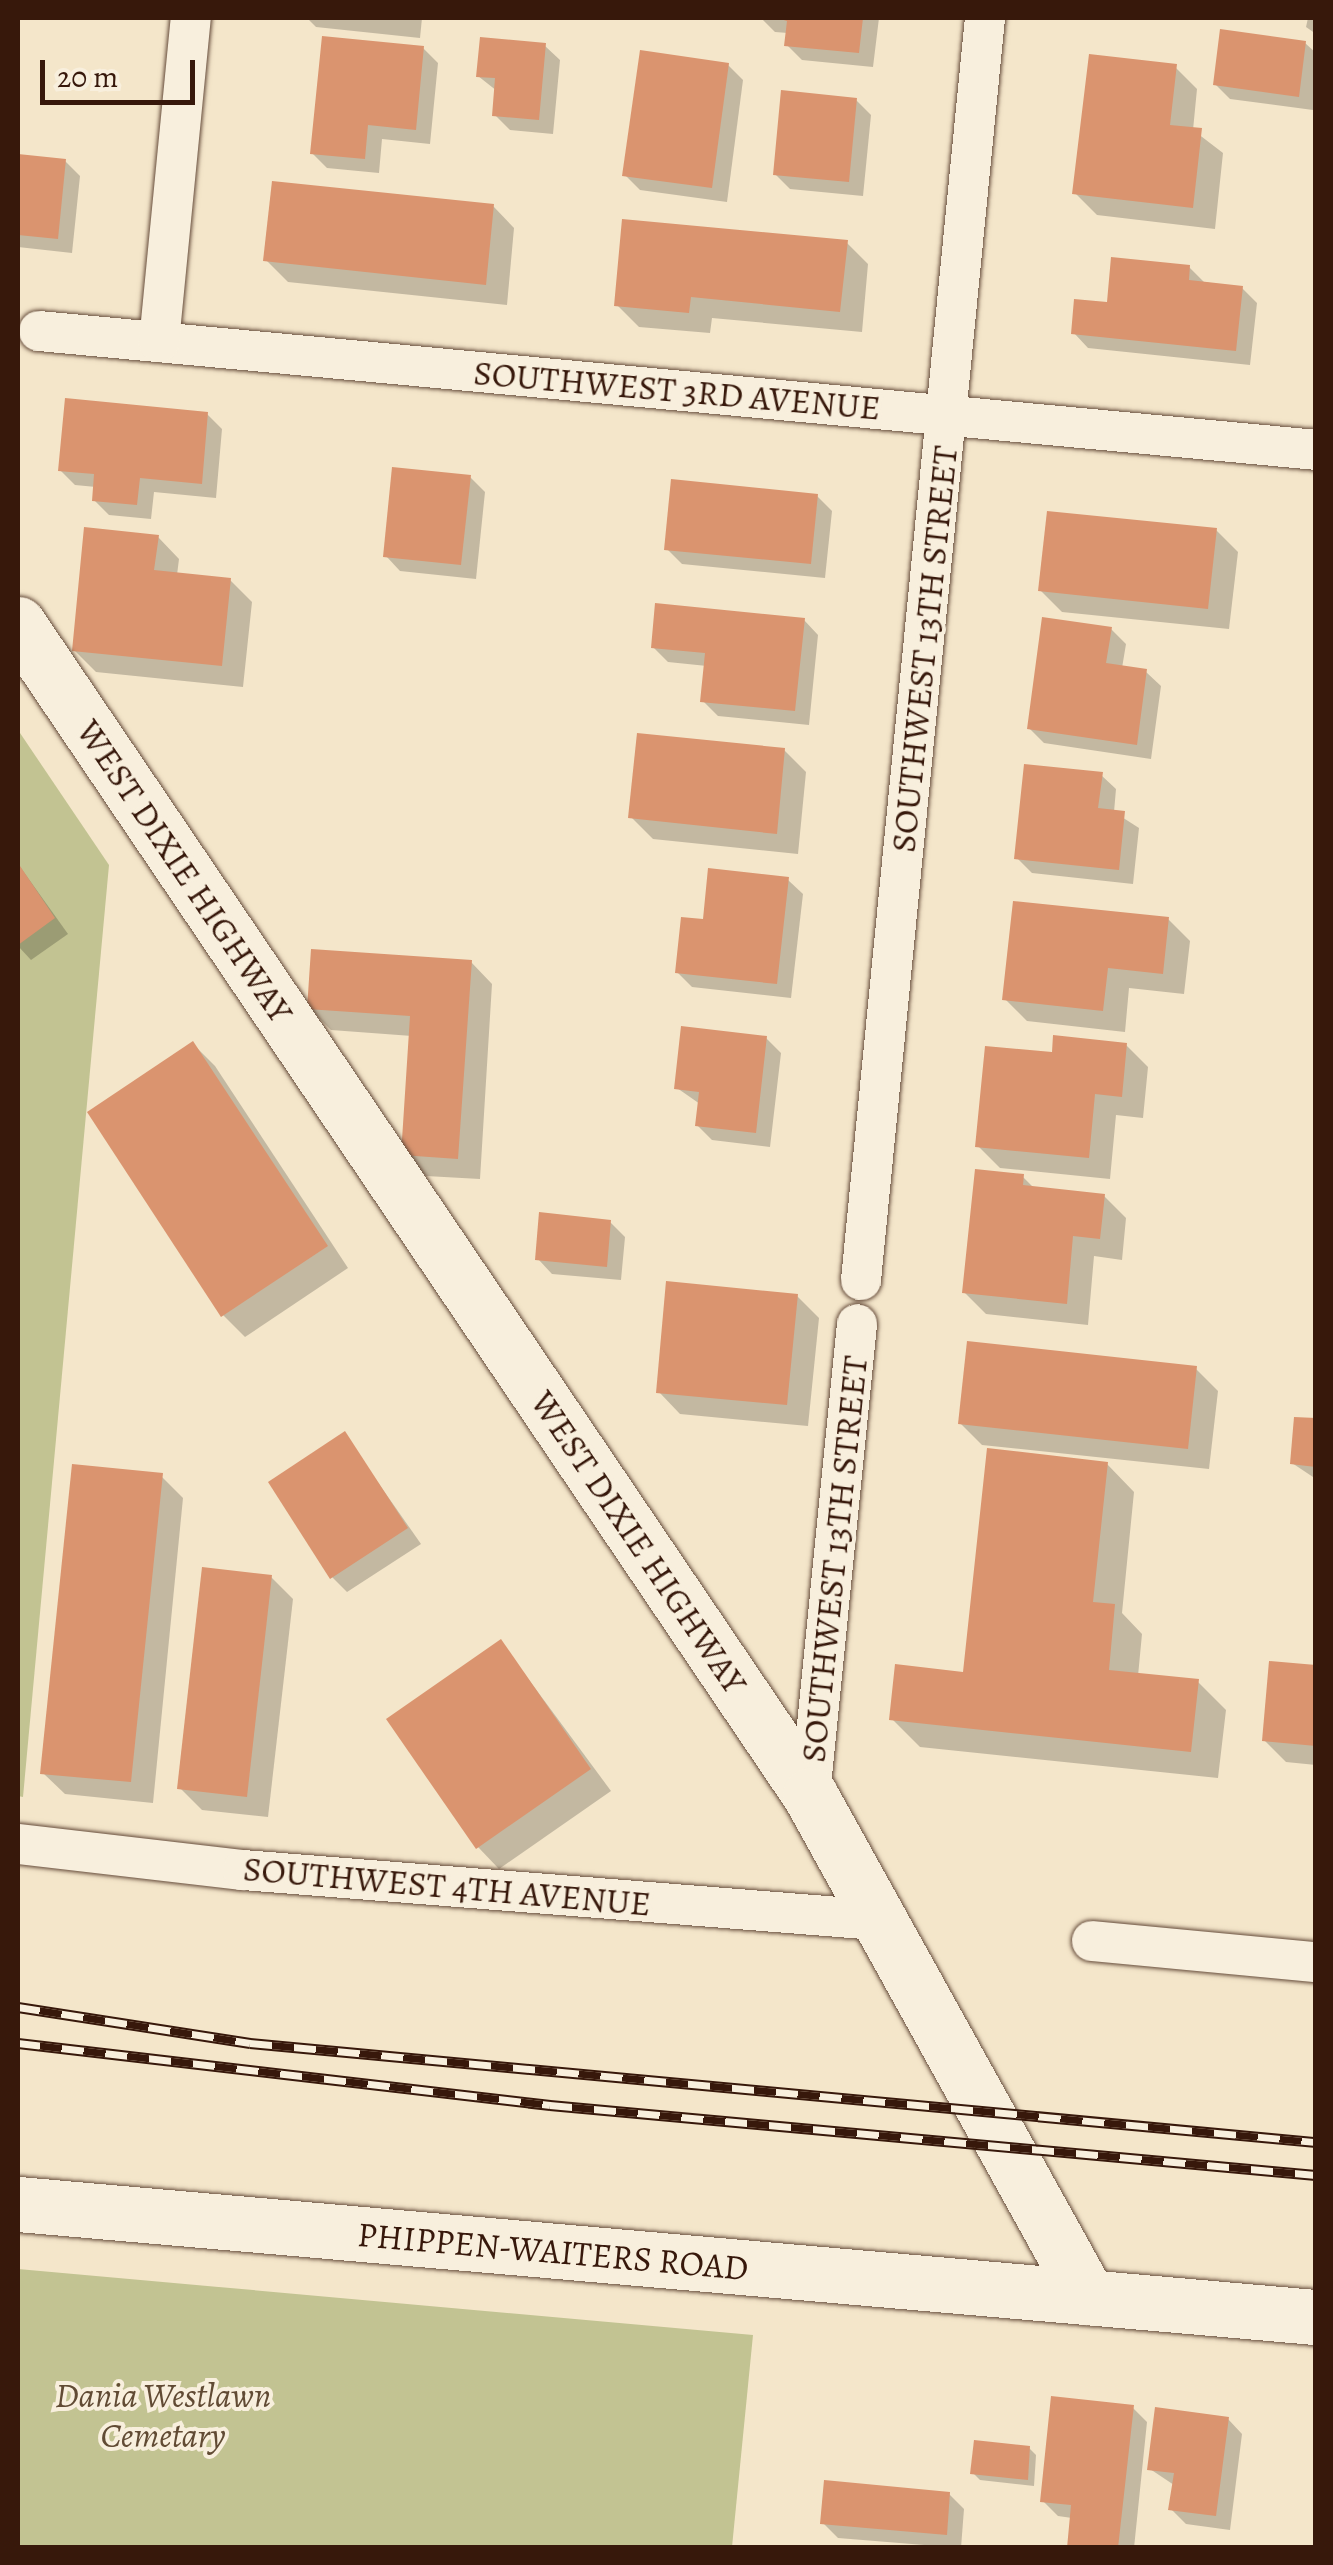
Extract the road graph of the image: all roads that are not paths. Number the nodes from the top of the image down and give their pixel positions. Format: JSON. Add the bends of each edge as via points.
{"nodes":[{"id":1,"x":190,"y":18,"type":"edge"},
{"id":2,"x":985,"y":18,"type":"edge"},
{"id":3,"x":40,"y":331,"type":"dead end"},
{"id":4,"x":159,"y":342,"type":"junction"},
{"id":5,"x":948,"y":416,"type":"junction"},
{"id":6,"x":1316,"y":450,"type":"edge"},
{"id":7,"x":18,"y":624,"type":"edge"},
{"id":8,"x":862,"y":1280,"type":"dead end"},
{"id":9,"x":857,"y":1324,"type":"dead end"},
{"id":10,"x":810,"y":1795,"type":"junction"},
{"id":11,"x":18,"y":1844,"type":"edge"},
{"id":12,"x":877,"y":1920,"type":"junction"},
{"id":13,"x":1092,"y":1941,"type":"dead end"},
{"id":14,"x":1316,"y":1962,"type":"edge"},
{"id":15,"x":18,"y":2204,"type":"edge"},
{"id":16,"x":1088,"y":2297,"type":"junction"},
{"id":17,"x":1316,"y":2317,"type":"edge"}],
"edges":[{"from":1,"to":4,"type":"street"},
{"from":2,"to":5,"type":"street","name":"SOUTHWEST 13TH STREET"},
{"from":3,"to":4,"type":"street","name":"SOUTHWEST 3RD AVENUE"},
{"from":4,"to":5,"type":"street","name":"SOUTHWEST 3RD AVENUE"},
{"from":5,"to":6,"type":"street","name":"SOUTHWEST 3RD AVENUE"},
{"from":5,"to":8,"type":"street","name":"SOUTHWEST 13TH STREET"},
{"from":7,"to":10,"type":"main road","name":"WEST DIXIE HIGHWAY"},
{"from":9,"to":10,"type":"street","name":"SOUTHWEST 13TH STREET"},
{"from":10,"to":12,"type":"main road","name":"WEST DIXIE HIGHWAY"},
{"from":11,"to":12,"type":"street","name":"SOUTHWEST 4TH AVENUE","via":[[243,1870]]},
{"from":12,"to":16,"type":"main road","name":"WEST DIXIE HIGHWAY"},
{"from":13,"to":14,"type":"street"},
{"from":15,"to":16,"type":"main road","name":"PHIPPEN-WAITERS ROAD"},
{"from":16,"to":17,"type":"main road"}]}
